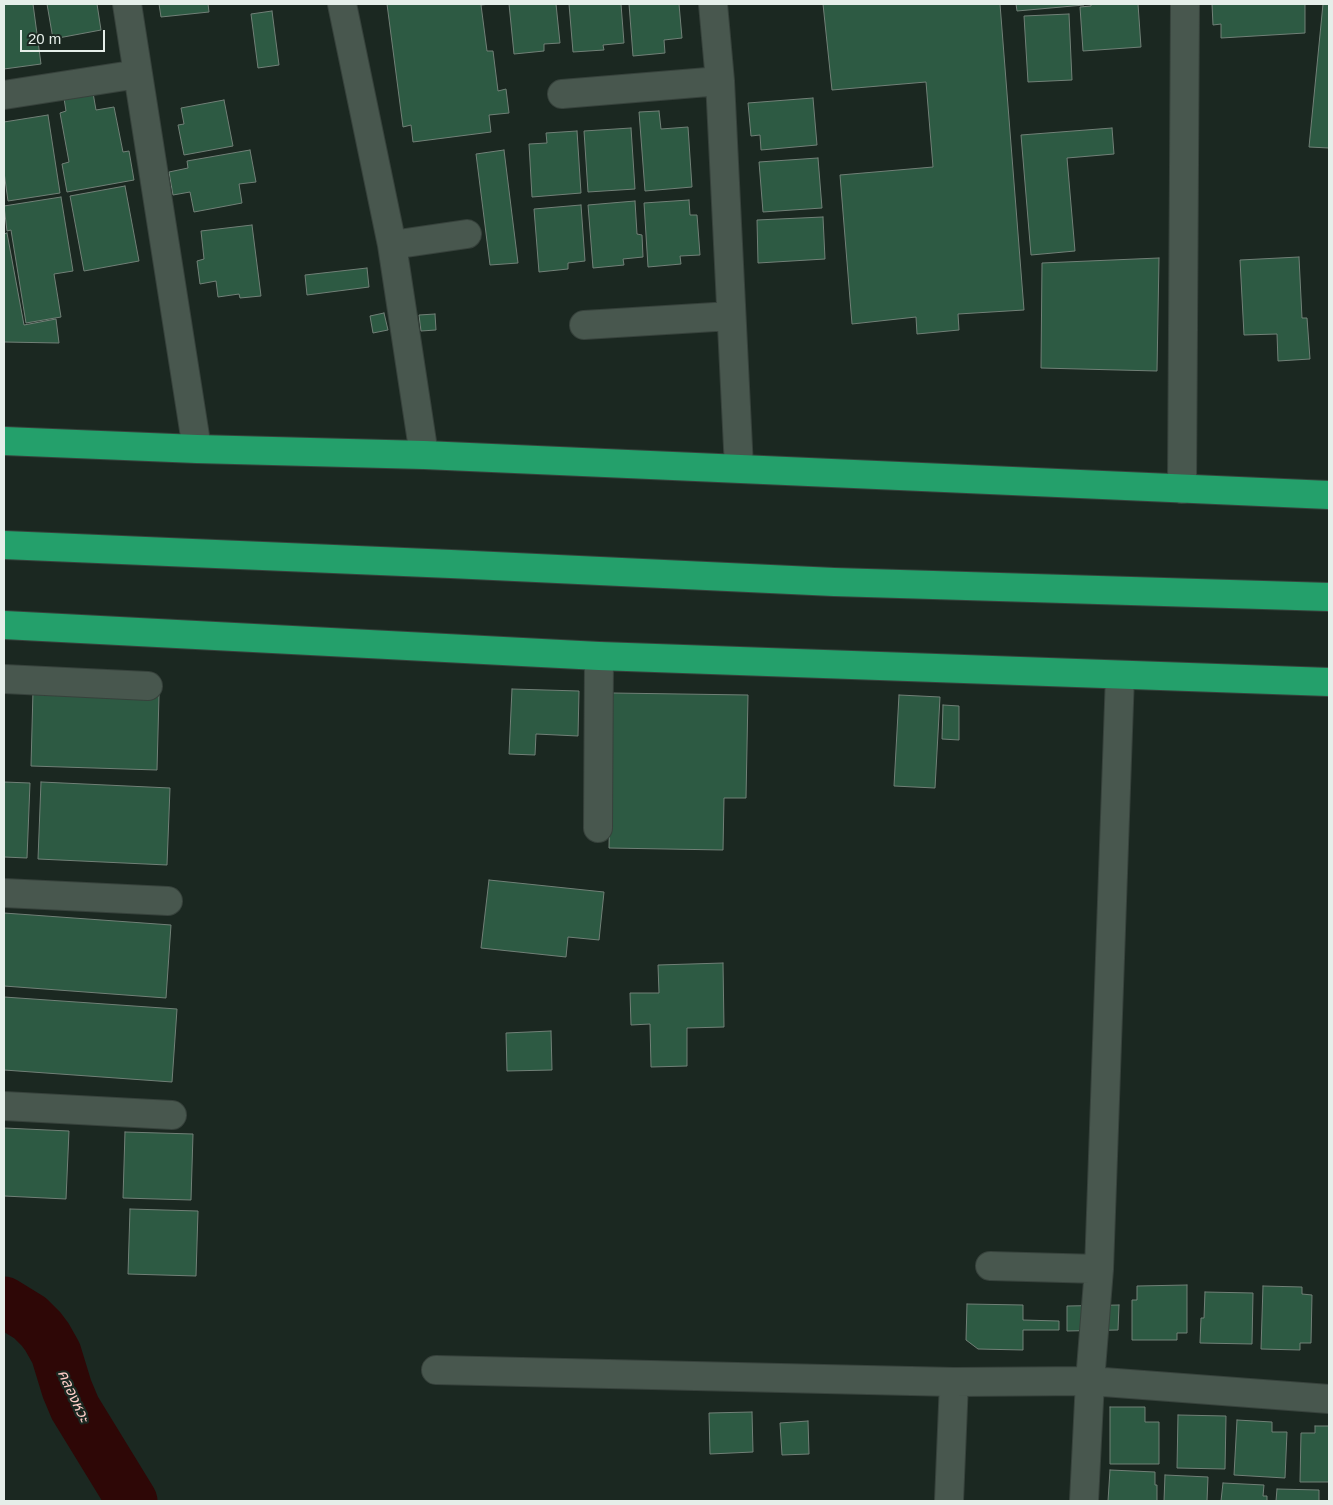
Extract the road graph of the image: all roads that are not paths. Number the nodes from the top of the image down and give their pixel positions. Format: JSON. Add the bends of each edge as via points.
{"nodes":[{"id":1,"x":127,"y":4,"type":"edge"},
{"id":2,"x":342,"y":4,"type":"edge"},
{"id":3,"x":713,"y":4,"type":"edge"},
{"id":4,"x":1185,"y":4,"type":"edge"},
{"id":5,"x":138,"y":74,"type":"junction"},
{"id":6,"x":720,"y":81,"type":"junction"},
{"id":7,"x":562,"y":94,"type":"dead end"},
{"id":8,"x":4,"y":95,"type":"edge"},
{"id":9,"x":466,"y":234,"type":"dead end"},
{"id":10,"x":392,"y":245,"type":"junction"},
{"id":11,"x":732,"y":316,"type":"junction"},
{"id":12,"x":584,"y":325,"type":"dead end"},
{"id":13,"x":4,"y":440,"type":"edge"},
{"id":14,"x":198,"y":449,"type":"junction"},
{"id":15,"x":424,"y":455,"type":"junction"},
{"id":16,"x":739,"y":468,"type":"junction"},
{"id":17,"x":1182,"y":489,"type":"junction"},
{"id":18,"x":1329,"y":495,"type":"edge"},
{"id":19,"x":4,"y":545,"type":"edge"},
{"id":20,"x":1329,"y":597,"type":"edge"},
{"id":21,"x":4,"y":625,"type":"edge"},
{"id":22,"x":599,"y":656,"type":"junction"},
{"id":23,"x":1120,"y":675,"type":"junction"},
{"id":24,"x":4,"y":679,"type":"edge"},
{"id":25,"x":1329,"y":682,"type":"edge"},
{"id":26,"x":148,"y":686,"type":"dead end"},
{"id":27,"x":598,"y":828,"type":"dead end"},
{"id":28,"x":4,"y":893,"type":"edge"},
{"id":29,"x":168,"y":901,"type":"dead end"},
{"id":30,"x":4,"y":1106,"type":"edge"},
{"id":31,"x":172,"y":1115,"type":"dead end"},
{"id":32,"x":990,"y":1266,"type":"dead end"},
{"id":33,"x":1098,"y":1270,"type":"junction"},
{"id":34,"x":436,"y":1370,"type":"dead end"},
{"id":35,"x":1090,"y":1381,"type":"junction"},
{"id":36,"x":954,"y":1382,"type":"junction"},
{"id":37,"x":1329,"y":1399,"type":"edge"},
{"id":38,"x":949,"y":1501,"type":"edge"},
{"id":39,"x":1084,"y":1501,"type":"edge"}],
"edges":[{"from":1,"to":5,"type":"street"},
{"from":2,"to":10,"type":"street"},
{"from":3,"to":6,"type":"street"},
{"from":4,"to":17,"type":"street"},
{"from":5,"to":8,"type":"street"},
{"from":5,"to":14,"type":"street"},
{"from":6,"to":7,"type":"street"},
{"from":6,"to":11,"type":"street"},
{"from":9,"to":10,"type":"street"},
{"from":10,"to":15,"type":"street"},
{"from":11,"to":12,"type":"street"},
{"from":11,"to":16,"type":"street"},
{"from":13,"to":14,"type":"highway"},
{"from":14,"to":15,"type":"highway"},
{"from":15,"to":16,"type":"highway"},
{"from":16,"to":17,"type":"highway"},
{"from":17,"to":18,"type":"highway"},
{"from":19,"to":20,"type":"highway","via":[[834,582]]},
{"from":21,"to":22,"type":"highway"},
{"from":22,"to":23,"type":"highway"},
{"from":22,"to":27,"type":"street"},
{"from":23,"to":25,"type":"highway"},
{"from":23,"to":33,"type":"street"},
{"from":24,"to":26,"type":"street"},
{"from":28,"to":29,"type":"street"},
{"from":30,"to":31,"type":"street"},
{"from":32,"to":33,"type":"street"},
{"from":33,"to":35,"type":"street"},
{"from":34,"to":36,"type":"street"},
{"from":35,"to":36,"type":"street"},
{"from":35,"to":37,"type":"street"},
{"from":35,"to":39,"type":"street"},
{"from":36,"to":38,"type":"street"}]}
